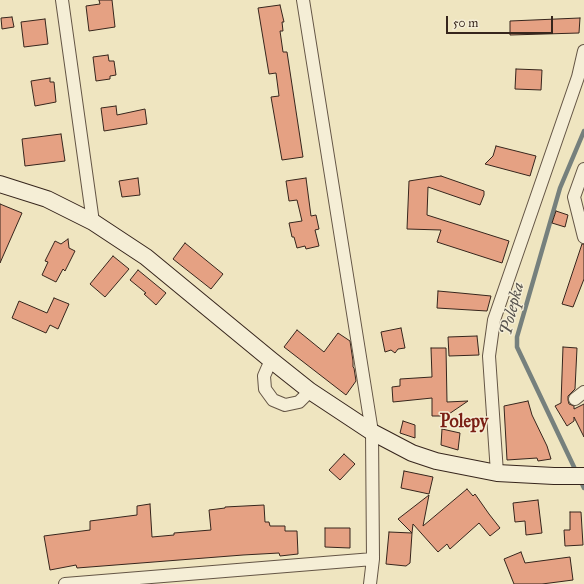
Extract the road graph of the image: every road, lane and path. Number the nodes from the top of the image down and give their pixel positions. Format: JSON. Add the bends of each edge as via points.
{"nodes":[{"id":1,"x":62,"y":0,"type":"edge"},
{"id":2,"x":303,"y":0,"type":"edge"},
{"id":3,"x":584,"y":51,"type":"edge"},
{"id":4,"x":584,"y":169,"type":"edge"},
{"id":5,"x":0,"y":184,"type":"edge"},
{"id":6,"x":92,"y":222,"type":"junction"},
{"id":7,"x":584,"y":237,"type":"edge"},
{"id":8,"x":271,"y":360,"type":"junction"},
{"id":9,"x":310,"y":391,"type":"junction"},
{"id":10,"x":372,"y":432,"type":"junction"},
{"id":11,"x":497,"y":473,"type":"junction"},
{"id":12,"x":584,"y":476,"type":"edge"},
{"id":13,"x":373,"y":559,"type":"junction"},
{"id":14,"x":65,"y":584,"type":"edge"},
{"id":15,"x":370,"y":584,"type":"edge"}],
"edges":[{"from":1,"to":6,"type":"street"},
{"from":2,"to":10,"type":"street"},
{"from":3,"to":11,"type":"street","via":[[578,77],[494,320],[489,356]]},
{"from":4,"to":7,"type":"street","via":[[574,197]]},
{"from":5,"to":6,"type":"street","via":[[47,199]]},
{"from":6,"to":8,"type":"street","via":[[146,257]]},
{"from":8,"to":9,"type":"street"},
{"from":8,"to":9,"type":"street","via":[[264,376],[265,389],[273,400],[285,405],[292,404],[299,402]]},
{"from":9,"to":10,"type":"street"},
{"from":10,"to":11,"type":"street","via":[[424,458]]},
{"from":10,"to":13,"type":"street"},
{"from":11,"to":12,"type":"street"},
{"from":13,"to":14,"type":"street"},
{"from":13,"to":15,"type":"street"}]}
